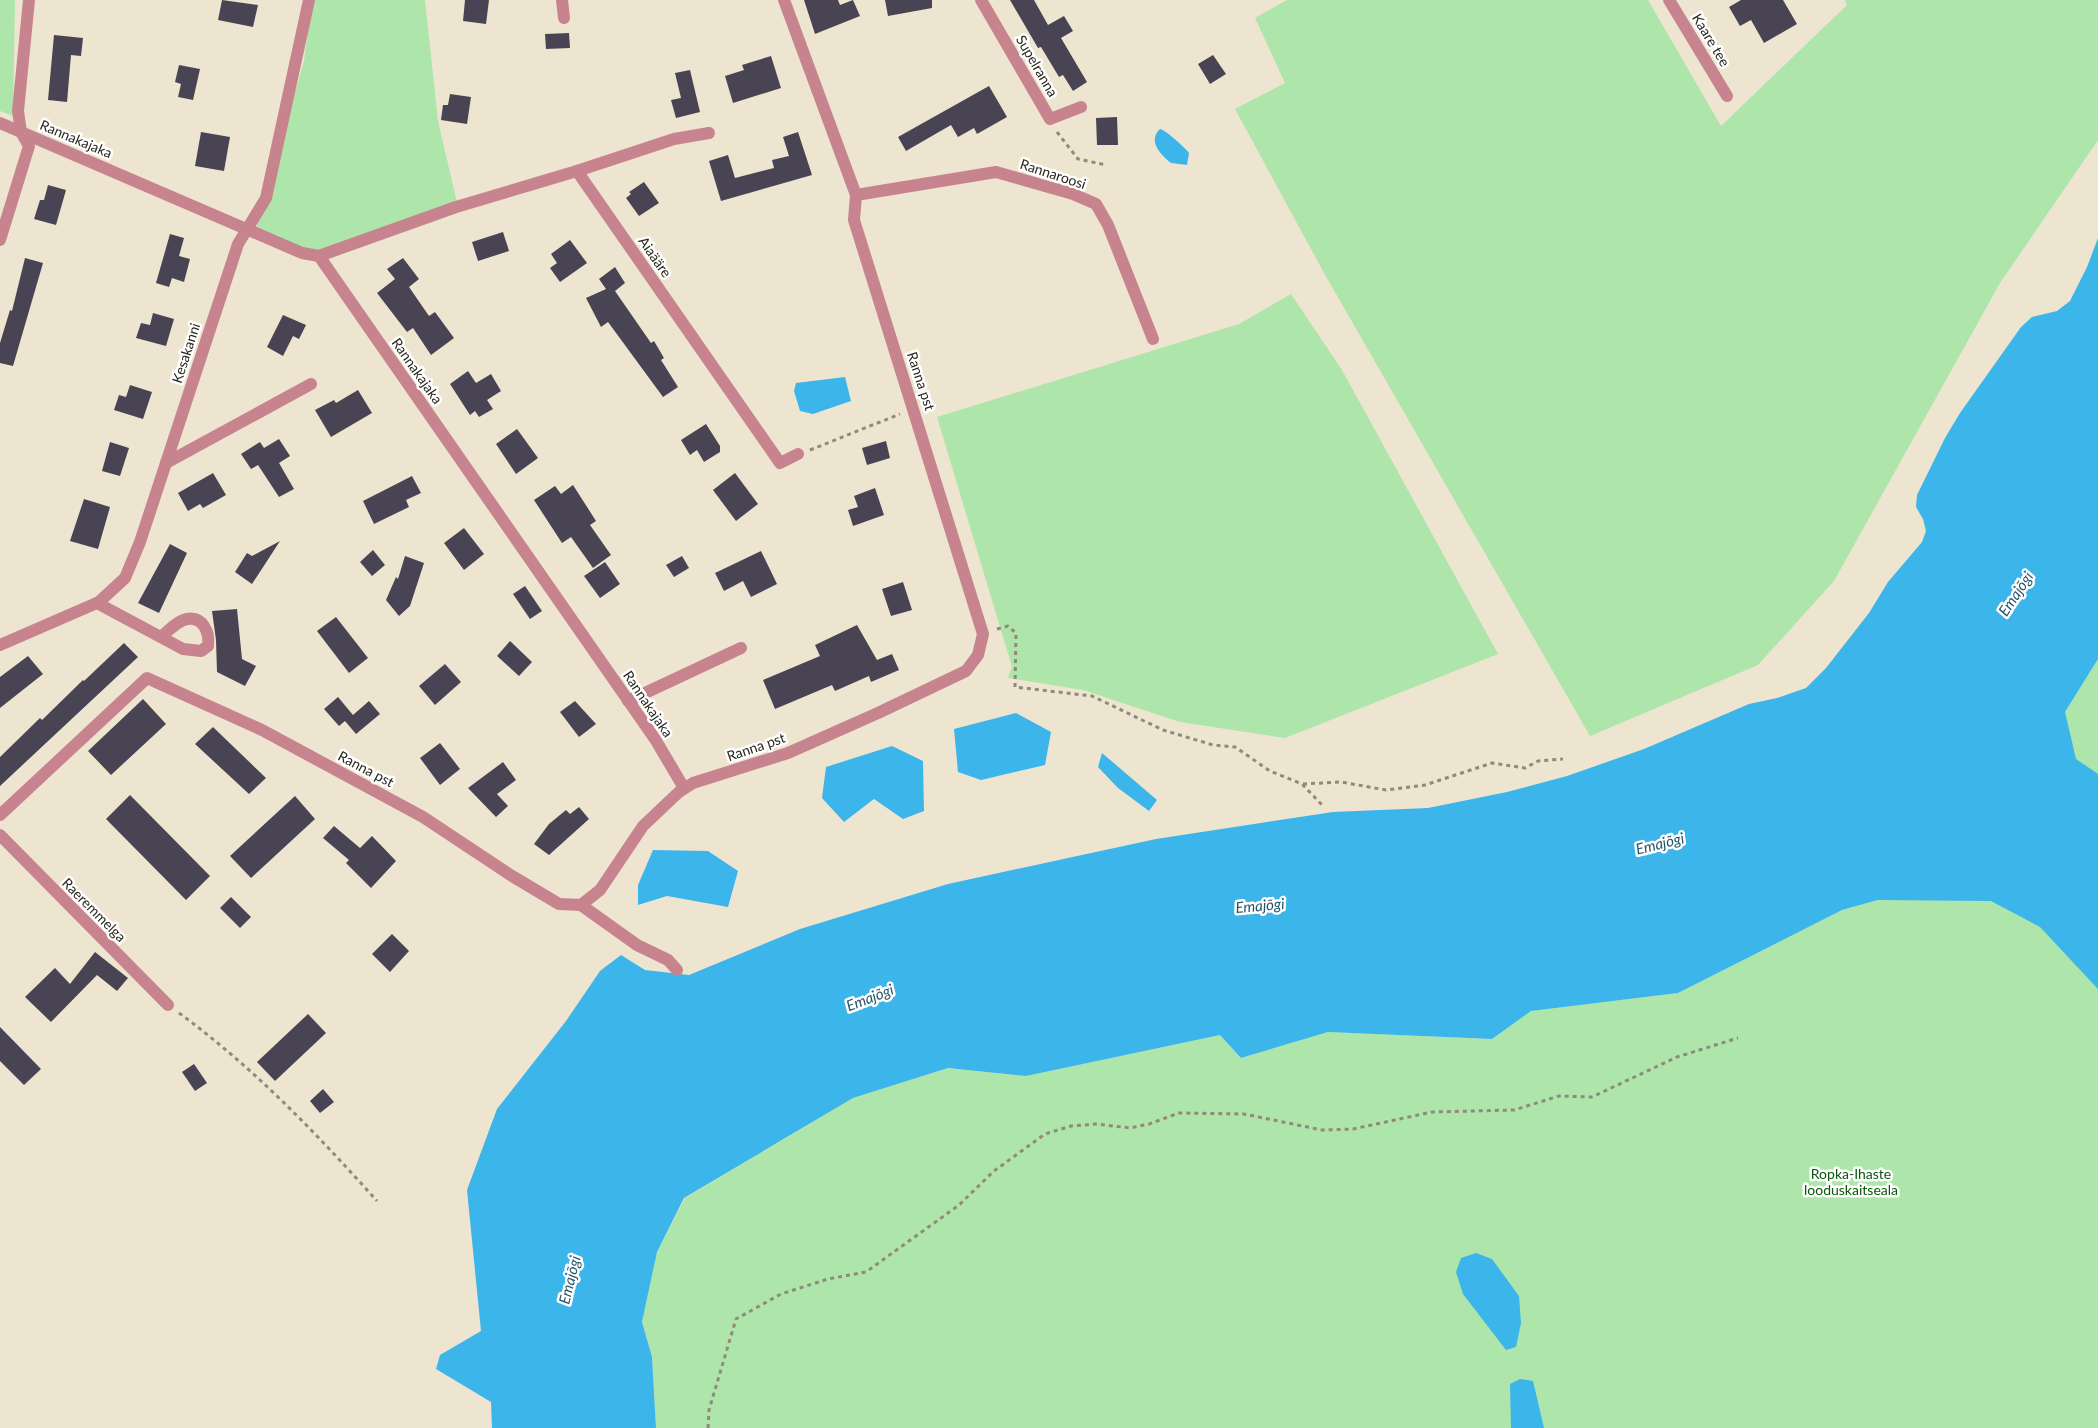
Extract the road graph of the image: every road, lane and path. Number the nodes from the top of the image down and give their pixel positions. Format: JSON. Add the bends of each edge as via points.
{"nodes":[{"id":1,"x":29,"y":0,"type":"edge"},
{"id":2,"x":309,"y":0,"type":"edge"},
{"id":3,"x":562,"y":0,"type":"edge"},
{"id":4,"x":784,"y":0,"type":"edge"},
{"id":5,"x":981,"y":0,"type":"edge"},
{"id":6,"x":1669,"y":0,"type":"edge"},
{"id":7,"x":564,"y":18,"type":"dead end"},
{"id":8,"x":1727,"y":96,"type":"dead end"},
{"id":9,"x":1081,"y":107,"type":"dead end"},
{"id":10,"x":1050,"y":119,"type":"junction"},
{"id":11,"x":0,"y":123,"type":"edge"},
{"id":12,"x":21,"y":132,"type":"junction"},
{"id":13,"x":709,"y":133,"type":"dead end"},
{"id":14,"x":1106,"y":164,"type":"dead end"},
{"id":15,"x":577,"y":171,"type":"junction"},
{"id":16,"x":856,"y":195,"type":"junction"},
{"id":17,"x":247,"y":229,"type":"junction"},
{"id":18,"x":0,"y":240,"type":"edge"},
{"id":19,"x":319,"y":256,"type":"junction"},
{"id":20,"x":1154,"y":339,"type":"dead end"},
{"id":21,"x":311,"y":384,"type":"dead end"},
{"id":22,"x":914,"y":408,"type":"junction"},
{"id":23,"x":798,"y":454,"type":"joint"},
{"id":24,"x":166,"y":463,"type":"junction"},
{"id":25,"x":97,"y":603,"type":"junction"},
{"id":26,"x":994,"y":630,"type":"dead end"},
{"id":27,"x":161,"y":638,"type":"dead end"},
{"id":28,"x":0,"y":645,"type":"edge"},
{"id":29,"x":741,"y":648,"type":"dead end"},
{"id":30,"x":628,"y":701,"type":"junction"},
{"id":31,"x":1563,"y":759,"type":"dead end"},
{"id":32,"x":1302,"y":784,"type":"junction"},
{"id":33,"x":684,"y":788,"type":"junction"},
{"id":34,"x":1324,"y":807,"type":"dead end"},
{"id":35,"x":0,"y":814,"type":"edge"},
{"id":36,"x":0,"y":835,"type":"edge"},
{"id":37,"x":581,"y":905,"type":"junction"},
{"id":38,"x":677,"y":970,"type":"dead end"},
{"id":39,"x":168,"y":1005,"type":"joint"},
{"id":40,"x":1738,"y":1038,"type":"dead end"},
{"id":41,"x":377,"y":1200,"type":"dead end"},
{"id":42,"x":708,"y":1428,"type":"edge"}],
"edges":[{"from":1,"to":12,"type":"street","via":[[18,111]]},
{"from":2,"to":17,"type":"street","name":"Kesakanni","via":[[266,198]]},
{"from":3,"to":7,"type":"street"},
{"from":4,"to":16,"type":"street","name":"Ranna pst"},
{"from":5,"to":10,"type":"street","name":"Supelranna"},
{"from":6,"to":8,"type":"street","name":"Kaare tee"},
{"from":9,"to":10,"type":"street","name":"Supelranna"},
{"from":10,"to":14,"type":"path","via":[[1062,141],[1078,159]]},
{"from":11,"to":12,"type":"street","name":"Rannakajaka"},
{"from":12,"to":17,"type":"street","name":"Rannakajaka"},
{"from":12,"to":18,"type":"street","via":[[29,146]]},
{"from":13,"to":15,"type":"street","via":[[674,139]]},
{"from":15,"to":19,"type":"street","via":[[456,207]]},
{"from":15,"to":23,"type":"street","name":"Aiaääre","via":[[780,463]]},
{"from":16,"to":20,"type":"street","name":"Rannaroosi","via":[[996,172],[1073,194],[1096,204],[1108,225]]},
{"from":16,"to":22,"type":"street","name":"Ranna pst","via":[[854,220]]},
{"from":17,"to":19,"type":"street","name":"Rannakajaka"},
{"from":17,"to":24,"type":"street","name":"Kesakanni","via":[[238,244]]},
{"from":19,"to":30,"type":"street","name":"Rannakajaka"},
{"from":21,"to":24,"type":"street"},
{"from":22,"to":23,"type":"path"},
{"from":22,"to":33,"type":"street","name":"Ranna pst","via":[[983,634],[978,655],[966,670],[878,713],[788,752]]},
{"from":24,"to":25,"type":"street","name":"Kesakanni","via":[[125,578]]},
{"from":25,"to":27,"type":"street"},
{"from":25,"to":28,"type":"street","name":"Kesakanni"},
{"from":26,"to":32,"type":"path","via":[[1008,626],[1016,633],[1014,687],[1092,696],[1163,730],[1213,745],[1235,747],[1270,771]]},
{"from":29,"to":30,"type":"street"},
{"from":30,"to":33,"type":"street","name":"Rannakajaka"},
{"from":31,"to":32,"type":"path","via":[[1538,761],[1524,768],[1492,762],[1425,785],[1386,790],[1341,782]]},
{"from":32,"to":34,"type":"path"},
{"from":33,"to":37,"type":"street","name":"Ranna pst","via":[[643,826],[600,890]]},
{"from":35,"to":37,"type":"street","name":"Ranna pst","via":[[147,678],[262,730],[423,817],[559,904]]},
{"from":36,"to":39,"type":"street","name":"Raeremmelga"},
{"from":37,"to":38,"type":"street","via":[[637,945],[668,960]]},
{"from":39,"to":41,"type":"path","via":[[235,1056],[311,1128]]},
{"from":40,"to":42,"type":"path","via":[[1676,1056],[1592,1097],[1559,1096],[1514,1110],[1432,1112],[1353,1130],[1322,1130],[1244,1114],[1180,1113],[1130,1128],[1072,1126],[1045,1134],[994,1171],[959,1205],[866,1272],[828,1279],[781,1294],[736,1319],[709,1410]]}]}
